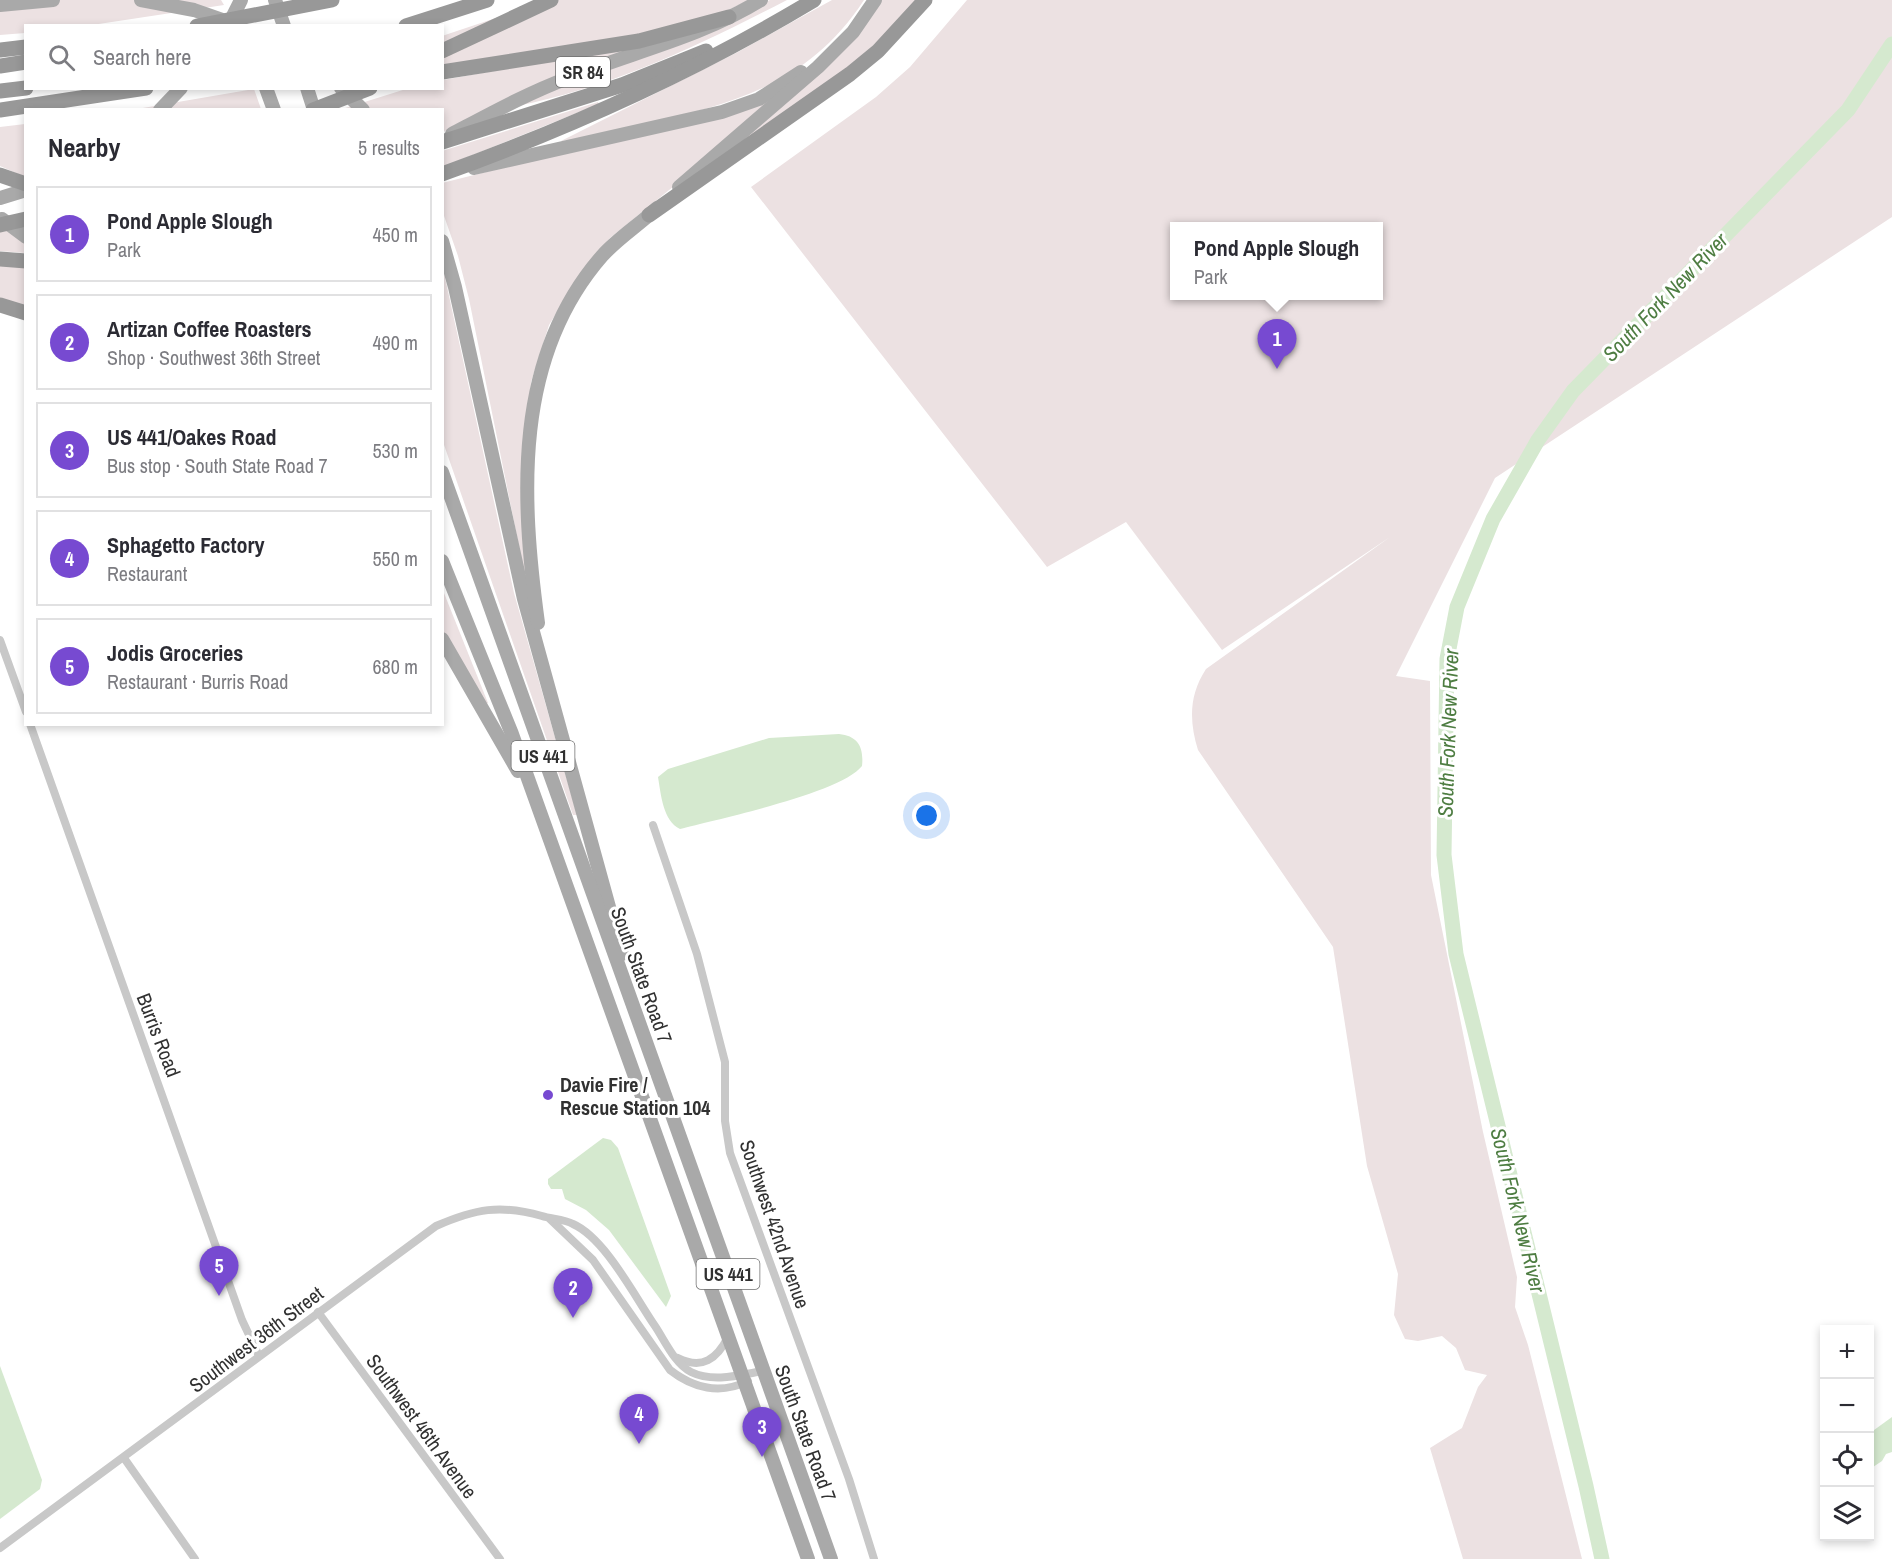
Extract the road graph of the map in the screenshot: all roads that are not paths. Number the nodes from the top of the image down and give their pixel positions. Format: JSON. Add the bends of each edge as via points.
{"nodes":[{"id":1,"x":53,"y":0,"type":"edge"},
{"id":2,"x":141,"y":0,"type":"edge"},
{"id":3,"x":235,"y":0,"type":"edge"},
{"id":4,"x":242,"y":0,"type":"edge"},
{"id":5,"x":275,"y":0,"type":"edge"},
{"id":6,"x":332,"y":0,"type":"edge"},
{"id":7,"x":487,"y":0,"type":"edge"},
{"id":8,"x":551,"y":0,"type":"edge"},
{"id":9,"x":760,"y":0,"type":"edge"},
{"id":10,"x":808,"y":0,"type":"edge"},
{"id":11,"x":814,"y":0,"type":"edge"},
{"id":12,"x":875,"y":0,"type":"edge"},
{"id":13,"x":925,"y":0,"type":"edge"},
{"id":14,"x":0,"y":5,"type":"edge"},
{"id":15,"x":729,"y":17,"type":"junction"},
{"id":16,"x":208,"y":24,"type":"edge"},
{"id":17,"x":229,"y":24,"type":"edge"},
{"id":18,"x":236,"y":24,"type":"edge"},
{"id":19,"x":241,"y":24,"type":"edge"},
{"id":20,"x":283,"y":24,"type":"edge"},
{"id":21,"x":412,"y":24,"type":"edge"},
{"id":22,"x":24,"y":47,"type":"edge"},
{"id":23,"x":837,"y":47,"type":"junction"},
{"id":24,"x":0,"y":50,"type":"edge"},
{"id":25,"x":444,"y":50,"type":"edge"},
{"id":26,"x":24,"y":62,"type":"edge"},
{"id":27,"x":0,"y":66,"type":"edge"},
{"id":28,"x":444,"y":72,"type":"edge"},
{"id":29,"x":24,"y":88,"type":"edge"},
{"id":30,"x":133,"y":90,"type":"edge"},
{"id":31,"x":179,"y":90,"type":"edge"},
{"id":32,"x":267,"y":90,"type":"edge"},
{"id":33,"x":308,"y":90,"type":"edge"},
{"id":34,"x":359,"y":90,"type":"edge"},
{"id":35,"x":0,"y":91,"type":"edge"},
{"id":36,"x":343,"y":93,"type":"edge"},
{"id":37,"x":162,"y":108,"type":"edge"},
{"id":38,"x":273,"y":108,"type":"edge"},
{"id":39,"x":312,"y":108,"type":"edge"},
{"id":40,"x":317,"y":108,"type":"edge"},
{"id":41,"x":361,"y":108,"type":"edge"},
{"id":42,"x":0,"y":110,"type":"edge"},
{"id":43,"x":444,"y":140,"type":"edge"},
{"id":44,"x":444,"y":140,"type":"edge"},
{"id":45,"x":444,"y":173,"type":"edge"},
{"id":46,"x":444,"y":174,"type":"edge"},
{"id":47,"x":0,"y":175,"type":"edge"},
{"id":48,"x":0,"y":183,"type":"edge"},
{"id":49,"x":24,"y":183,"type":"edge"},
{"id":50,"x":24,"y":190,"type":"edge"},
{"id":51,"x":24,"y":192,"type":"edge"},
{"id":52,"x":0,"y":198,"type":"edge"},
{"id":53,"x":649,"y":215,"type":"junction"},
{"id":54,"x":0,"y":218,"type":"edge"},
{"id":55,"x":24,"y":219,"type":"edge"},
{"id":56,"x":0,"y":225,"type":"edge"},
{"id":57,"x":24,"y":236,"type":"edge"},
{"id":58,"x":444,"y":248,"type":"edge"},
{"id":59,"x":0,"y":259,"type":"edge"},
{"id":60,"x":24,"y":261,"type":"edge"},
{"id":61,"x":0,"y":305,"type":"edge"},
{"id":62,"x":24,"y":313,"type":"edge"},
{"id":63,"x":444,"y":478,"type":"edge"},
{"id":64,"x":444,"y":566,"type":"edge"},
{"id":65,"x":0,"y":640,"type":"edge"},
{"id":66,"x":444,"y":642,"type":"edge"},
{"id":67,"x":544,"y":672,"type":"junction"},
{"id":68,"x":24,"y":706,"type":"edge"},
{"id":69,"x":31,"y":726,"type":"edge"},
{"id":70,"x":538,"y":807,"type":"junction"},
{"id":71,"x":653,"y":825,"type":"dead end"},
{"id":72,"x":644,"y":1040,"type":"junction"},
{"id":73,"x":549,"y":1219,"type":"junction"},
{"id":74,"x":607,"y":1281,"type":"junction"},
{"id":75,"x":629,"y":1288,"type":"junction"},
{"id":76,"x":318,"y":1312,"type":"junction"},
{"id":77,"x":728,"y":1337,"type":"junction"},
{"id":78,"x":259,"y":1356,"type":"junction"},
{"id":79,"x":675,"y":1356,"type":"junction"},
{"id":80,"x":763,"y":1371,"type":"junction"},
{"id":81,"x":743,"y":1379,"type":"junction"},
{"id":82,"x":124,"y":1458,"type":"junction"},
{"id":83,"x":0,"y":1548,"type":"edge"},
{"id":84,"x":195,"y":1559,"type":"edge"},
{"id":85,"x":500,"y":1559,"type":"edge"},
{"id":86,"x":808,"y":1559,"type":"edge"},
{"id":87,"x":831,"y":1559,"type":"edge"},
{"id":88,"x":874,"y":1559,"type":"edge"}],
"edges":[{"from":1,"to":14,"type":"main road"},
{"from":2,"to":18,"type":"main road","via":[[194,10]]},
{"from":3,"to":19,"type":"main road"},
{"from":4,"to":17,"type":"main road"},
{"from":5,"to":20,"type":"main road"},
{"from":6,"to":16,"type":"highway"},
{"from":7,"to":21,"type":"highway"},
{"from":8,"to":25,"type":"highway"},
{"from":9,"to":15,"type":"main road","number":"SR 84"},
{"from":10,"to":44,"type":"highway","via":[[650,75]]},
{"from":11,"to":45,"type":"highway","via":[[681,74]]},
{"from":12,"to":23,"type":"main road","via":[[853,32]]},
{"from":13,"to":53,"type":"highway","via":[[878,51],[850,74]]},
{"from":15,"to":28,"type":"highway","via":[[639,41]]},
{"from":15,"to":43,"type":"main road","number":"SR 84","via":[[699,32],[567,78]]},
{"from":22,"to":24,"type":"highway"},
{"from":23,"to":46,"type":"main road","via":[[759,99],[722,112]]},
{"from":23,"to":53,"type":"main road"},
{"from":26,"to":27,"type":"highway"},
{"from":29,"to":35,"type":"highway"},
{"from":30,"to":42,"type":"highway"},
{"from":31,"to":37,"type":"main road"},
{"from":32,"to":38,"type":"main road"},
{"from":33,"to":39,"type":"main road"},
{"from":34,"to":36,"type":"highway"},
{"from":36,"to":40,"type":"highway"},
{"from":36,"to":41,"type":"main road"},
{"from":47,"to":49,"type":"highway"},
{"from":48,"to":50,"type":"main road"},
{"from":51,"to":52,"type":"main road"},
{"from":53,"to":67,"type":"main road","via":[[617,240],[582,282],[557,325],[540,368],[533,401],[527,505],[529,558]]},
{"from":54,"to":57,"type":"main road"},
{"from":55,"to":56,"type":"highway"},
{"from":58,"to":67,"type":"main road"},
{"from":59,"to":60,"type":"highway"},
{"from":61,"to":62,"type":"highway"},
{"from":63,"to":72,"type":"main road","name":"South State Road 7","number":"US 441"},
{"from":64,"to":70,"type":"main road","name":"South State Road 7","number":"US 441"},
{"from":65,"to":68,"type":"street"},
{"from":66,"to":70,"type":"main road"},
{"from":67,"to":72,"type":"main road"},
{"from":69,"to":78,"type":"street","name":"Burris Road","via":[[242,1320]]},
{"from":70,"to":77,"type":"main road","name":"South State Road 7","number":"US 441"},
{"from":71,"to":88,"type":"street","name":"Southwest 42nd Avenue","via":[[697,954],[725,1062],[725,1121],[730,1153],[849,1479]]},
{"from":72,"to":80,"type":"main road","name":"South State Road 7","number":"US 441"},
{"from":73,"to":74,"type":"street","name":"Southwest 36th Street","via":[[593,1260]]},
{"from":73,"to":75,"type":"street","name":"Southwest 36th Street","via":[[572,1223],[585,1232]]},
{"from":73,"to":76,"type":"street","name":"Southwest 36th Street","via":[[521,1210],[468,1212],[436,1226]]},
{"from":74,"to":75,"type":"street"},
{"from":74,"to":81,"type":"street","name":"Southwest 36th Street","via":[[670,1370],[685,1382],[721,1389]]},
{"from":75,"to":79,"type":"street","name":"Southwest 36th Street"},
{"from":76,"to":78,"type":"street","name":"Southwest 36th Street"},
{"from":76,"to":85,"type":"street","name":"Southwest 46th Avenue"},
{"from":77,"to":79,"type":"street","via":[[716,1356],[703,1364]]},
{"from":77,"to":81,"type":"main road","name":"South State Road 7","number":"US 441"},
{"from":78,"to":82,"type":"street","name":"Southwest 36th Street"},
{"from":79,"to":81,"type":"street","name":"Southwest 36th Street","via":[[699,1375]]},
{"from":80,"to":81,"type":"street","name":"Southwest 36th Street"},
{"from":80,"to":87,"type":"main road","name":"South State Road 7","number":"US 441"},
{"from":81,"to":86,"type":"main road","name":"South State Road 7","number":"US 441"},
{"from":82,"to":83,"type":"street","name":"Southwest 36th Street"},
{"from":82,"to":84,"type":"street"}]}
